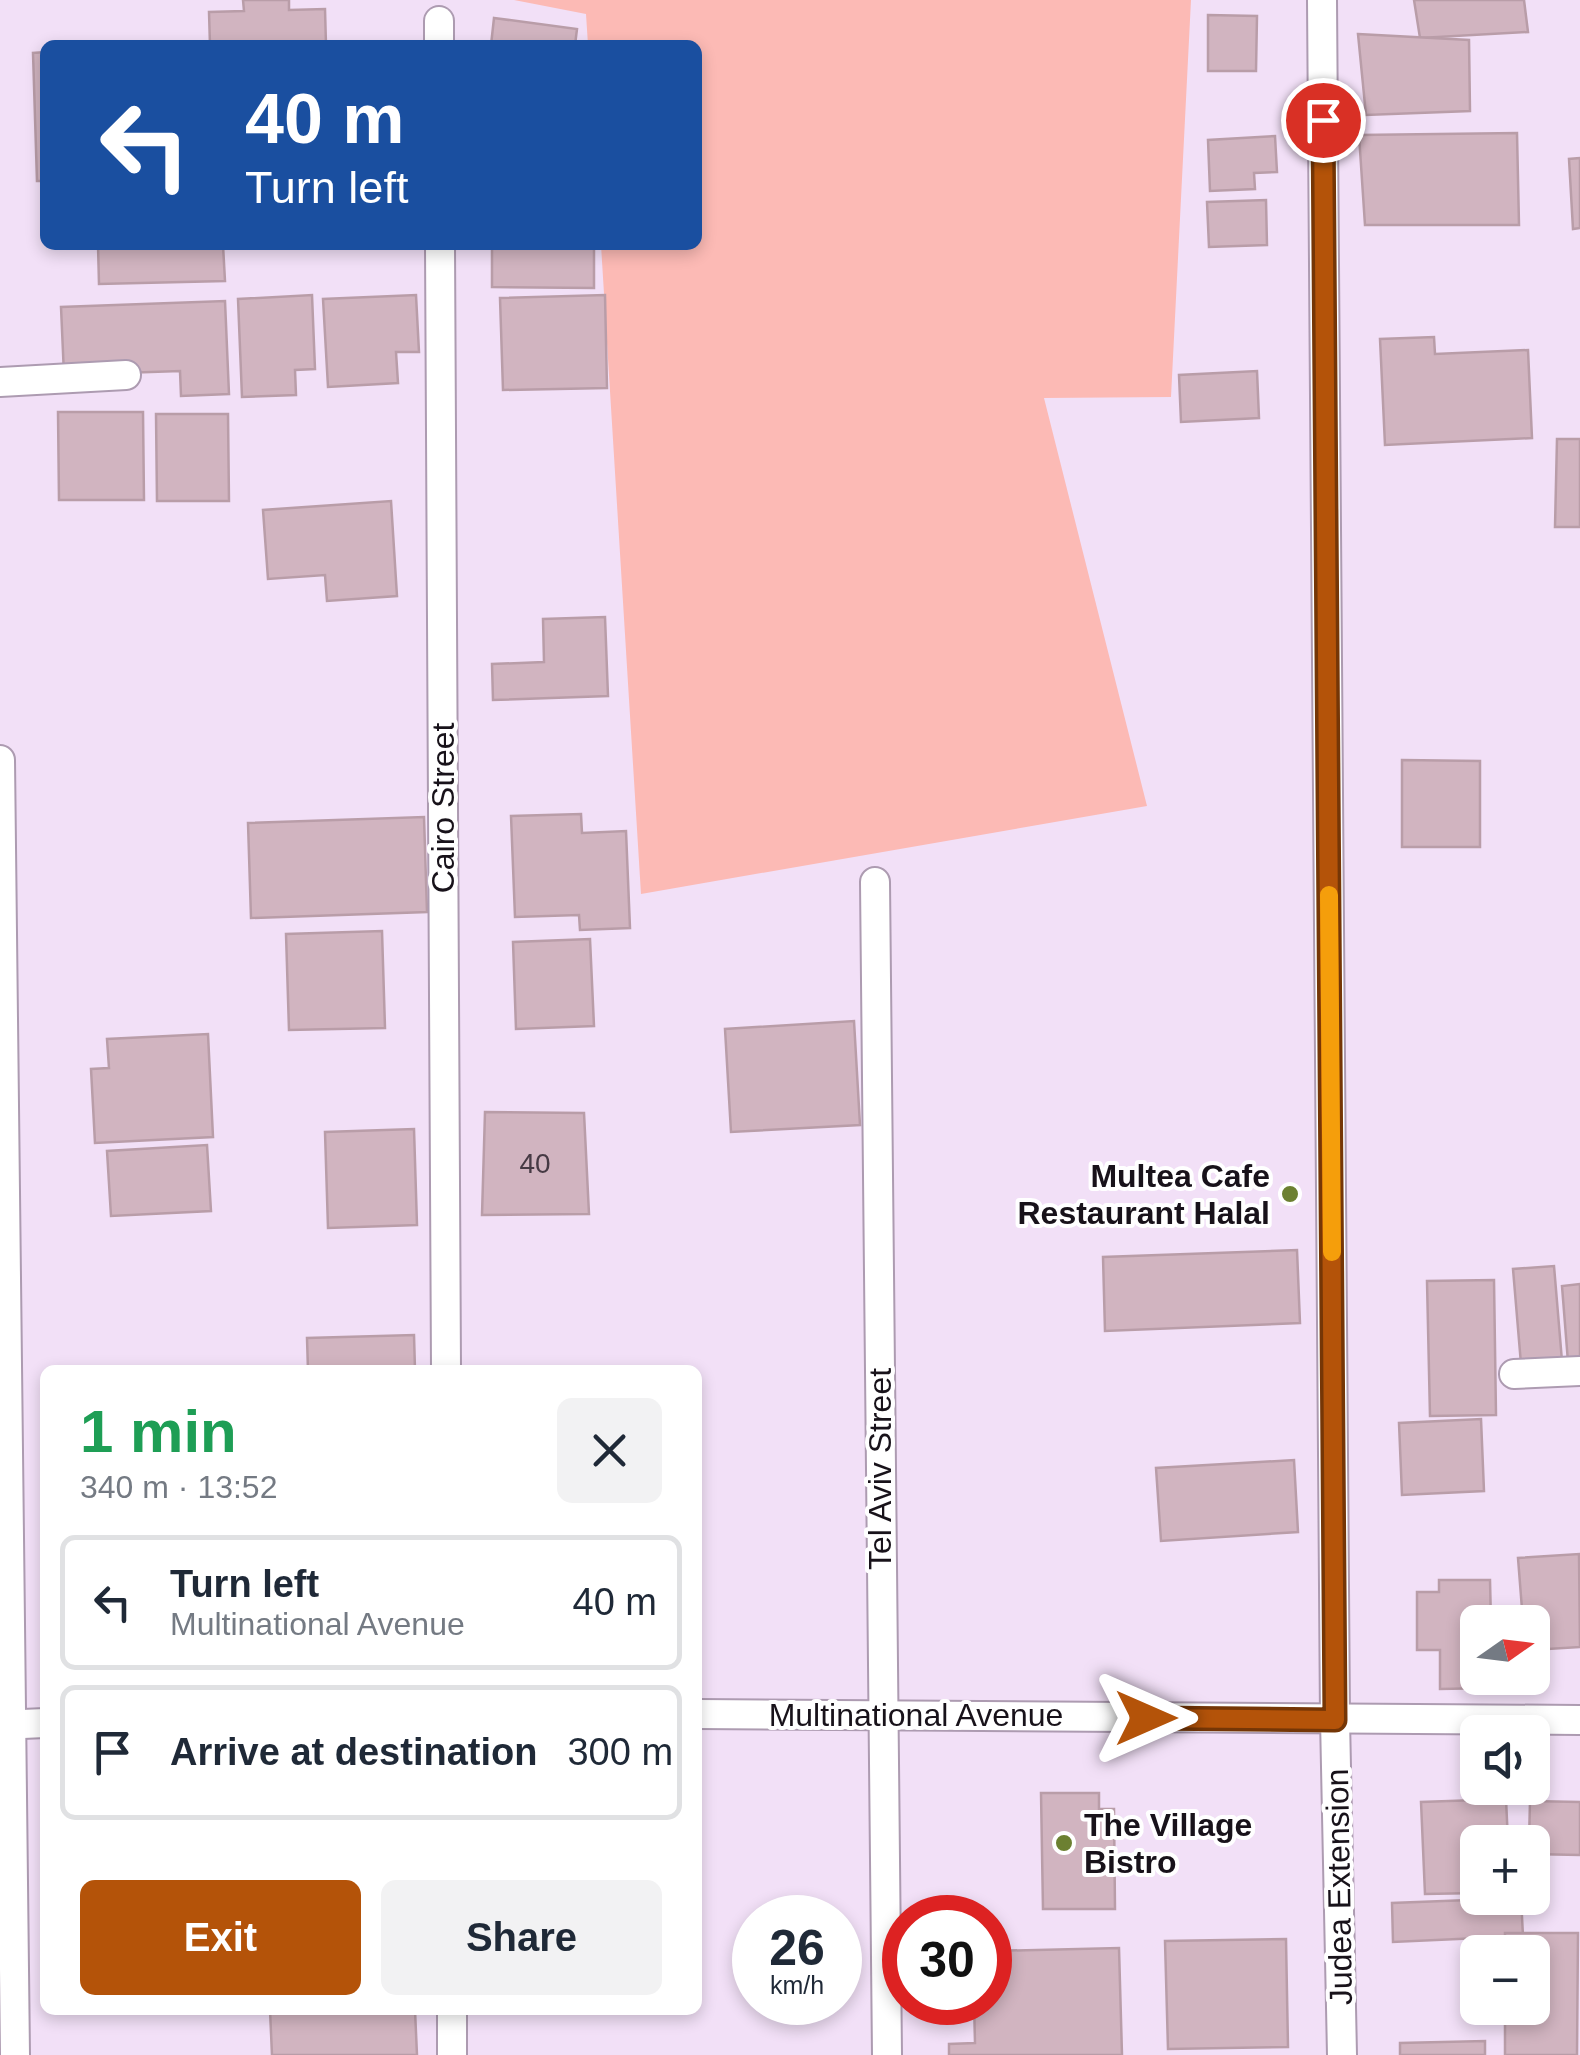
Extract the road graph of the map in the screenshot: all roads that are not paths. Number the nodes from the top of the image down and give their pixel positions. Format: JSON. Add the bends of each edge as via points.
{"nodes":[{"id":1,"x":1322,"y":0,"type":"edge"},
{"id":2,"x":440,"y":250,"type":"edge"},
{"id":3,"x":126,"y":374,"type":"dead end"},
{"id":4,"x":0,"y":382,"type":"edge"},
{"id":5,"x":0,"y":760,"type":"edge"},
{"id":6,"x":876,"y":882,"type":"dead end"},
{"id":7,"x":446,"y":1365,"type":"edge"},
{"id":8,"x":1580,"y":1371,"type":"edge"},
{"id":9,"x":1514,"y":1374,"type":"dead end"},
{"id":10,"x":702,"y":1714,"type":"edge"},
{"id":11,"x":882,"y":1715,"type":"junction"},
{"id":12,"x":1335,"y":1720,"type":"junction"},
{"id":13,"x":1580,"y":1720,"type":"edge"},
{"id":14,"x":40,"y":1723,"type":"edge"},
{"id":15,"x":6,"y":1725,"type":"edge"},
{"id":16,"x":452,"y":2015,"type":"edge"},
{"id":17,"x":15,"y":2055,"type":"edge"},
{"id":18,"x":452,"y":2055,"type":"edge"},
{"id":19,"x":887,"y":2055,"type":"edge"},
{"id":20,"x":1342,"y":2055,"type":"edge"}],
"edges":[{"from":1,"to":12,"type":"street"},
{"from":2,"to":7,"type":"street","name":"Cairo Street"},
{"from":3,"to":4,"type":"street"},
{"from":5,"to":15,"type":"street"},
{"from":6,"to":11,"type":"street","name":"Tel Aviv Street"},
{"from":8,"to":9,"type":"street"},
{"from":10,"to":11,"type":"street","name":"Multinational Avenue"},
{"from":11,"to":12,"type":"street","name":"Multinational Avenue"},
{"from":11,"to":19,"type":"street","name":"Tel Aviv Street"},
{"from":12,"to":13,"type":"street","name":"Multinational Avenue"},
{"from":12,"to":20,"type":"street","name":"Judea Extension"},
{"from":14,"to":15,"type":"street"},
{"from":15,"to":17,"type":"street"},
{"from":16,"to":18,"type":"street"}]}
